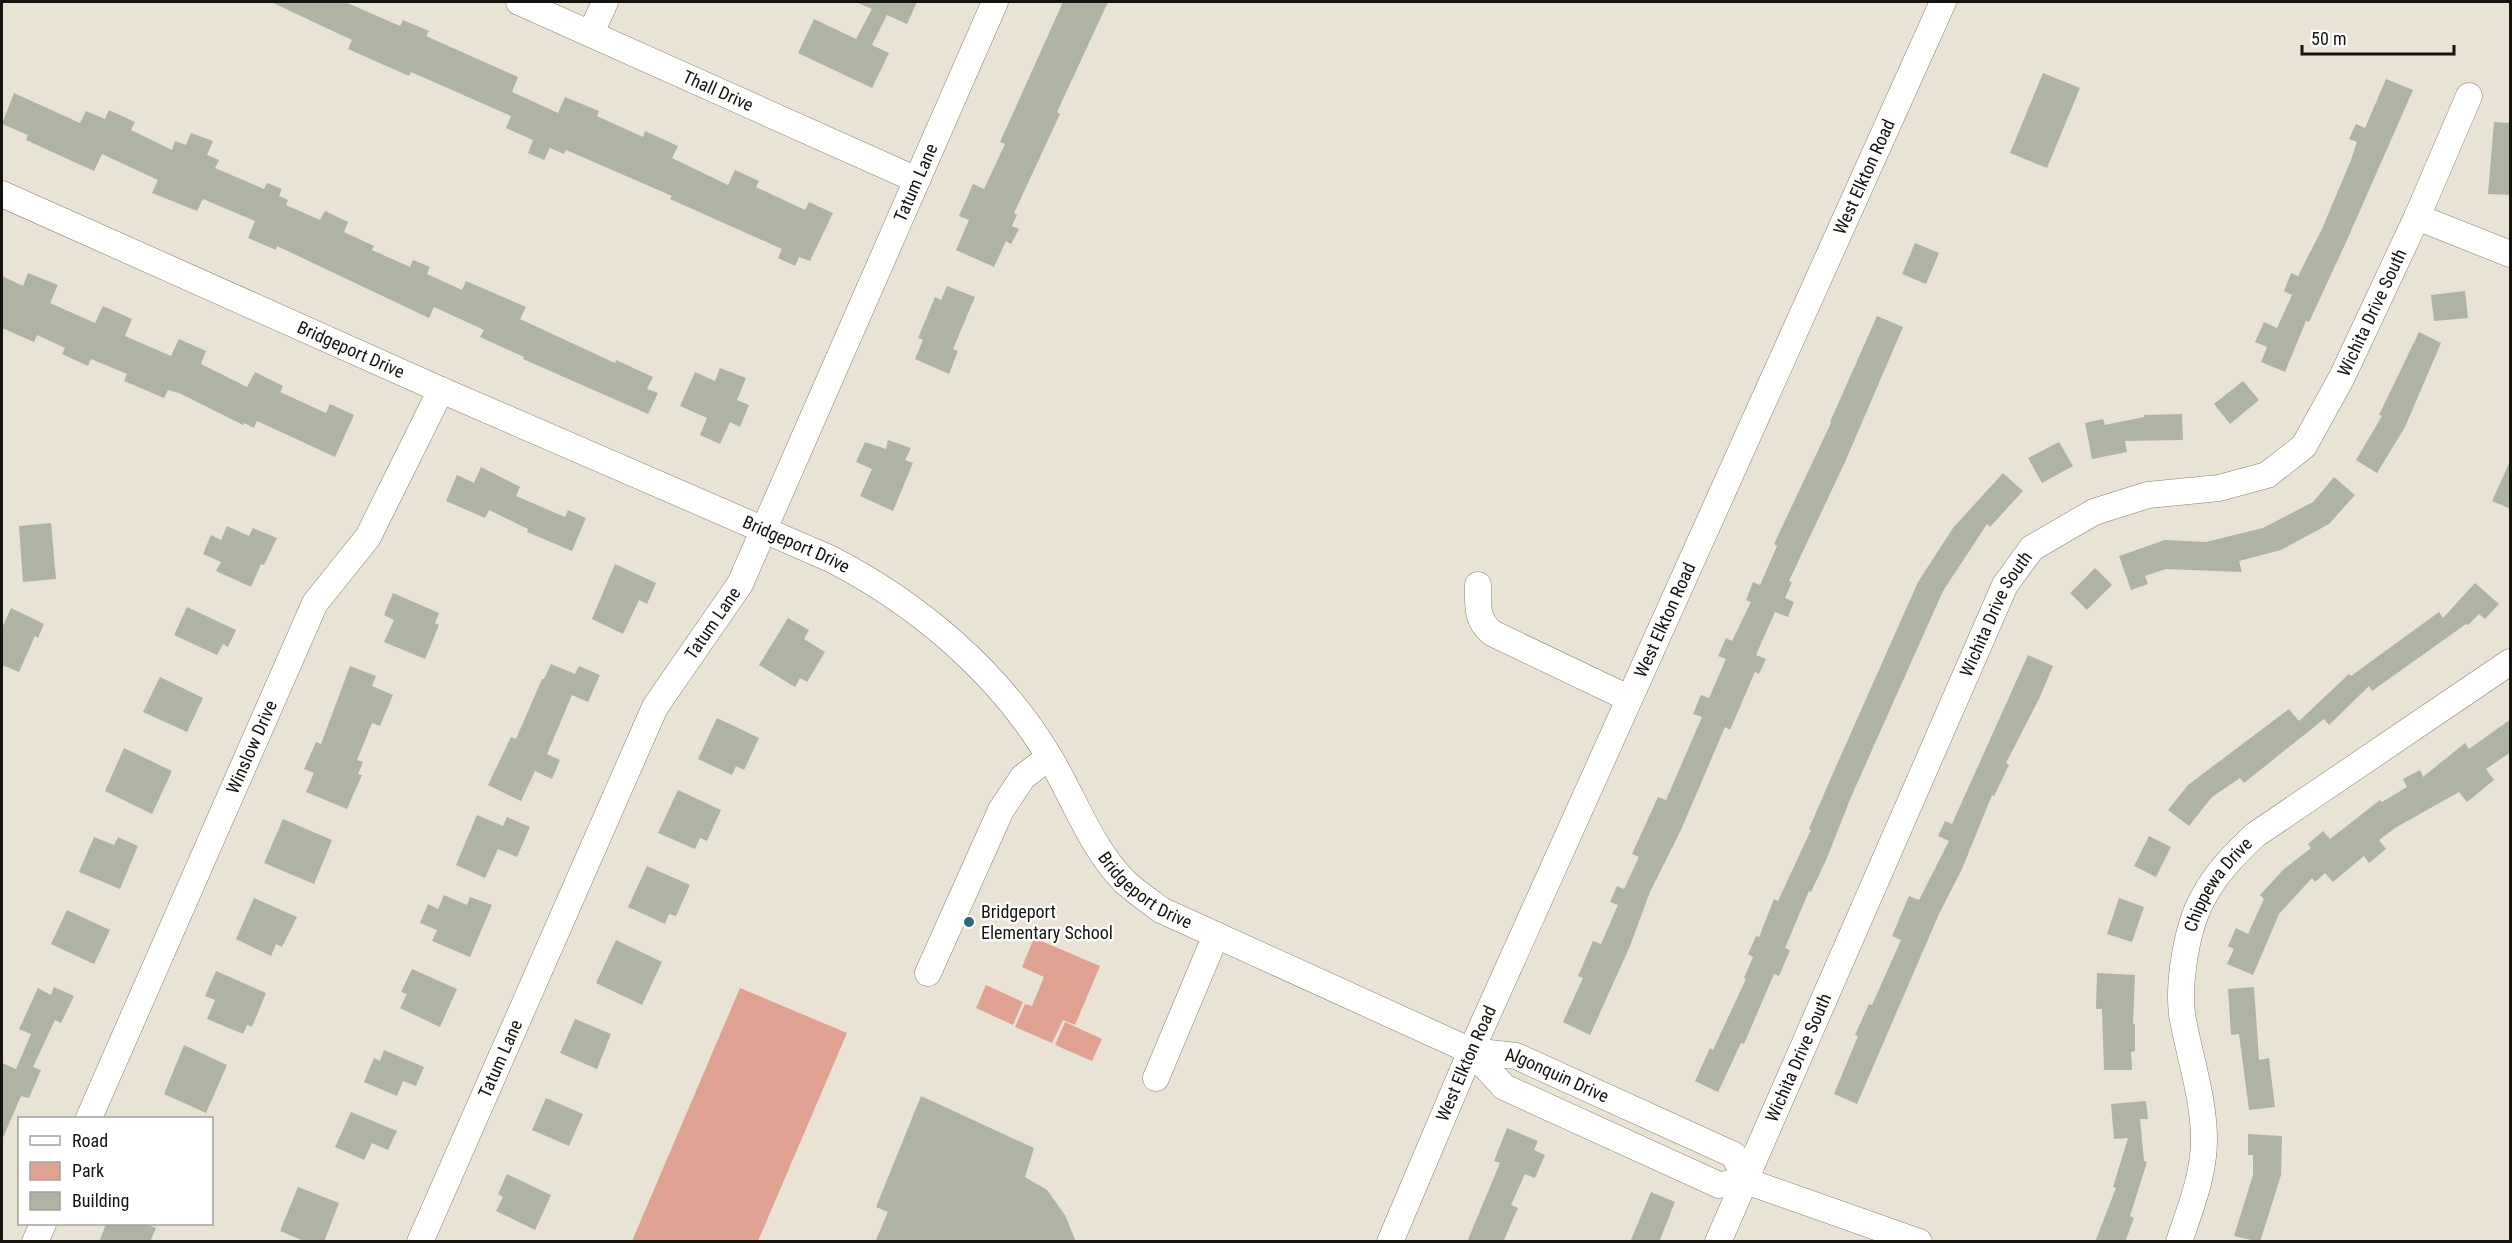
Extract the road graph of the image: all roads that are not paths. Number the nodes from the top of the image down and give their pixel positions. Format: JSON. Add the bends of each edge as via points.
{"nodes":[{"id":1,"x":519,"y":2,"type":"edge"},
{"id":2,"x":605,"y":2,"type":"edge"},
{"id":3,"x":995,"y":2,"type":"edge"},
{"id":4,"x":1943,"y":2,"type":"edge"},
{"id":5,"x":591,"y":33,"type":"junction"},
{"id":6,"x":2469,"y":96,"type":"dead end"},
{"id":7,"x":917,"y":180,"type":"junction"},
{"id":8,"x":2,"y":194,"type":"edge"},
{"id":9,"x":2417,"y":217,"type":"junction"},
{"id":10,"x":2511,"y":254,"type":"edge"},
{"id":11,"x":441,"y":390,"type":"junction"},
{"id":12,"x":764,"y":530,"type":"junction"},
{"id":13,"x":1478,"y":585,"type":"dead end"},
{"id":14,"x":2511,"y":662,"type":"edge"},
{"id":15,"x":1628,"y":698,"type":"junction"},
{"id":16,"x":1049,"y":757,"type":"junction"},
{"id":17,"x":1216,"y":934,"type":"junction"},
{"id":18,"x":928,"y":973,"type":"dead end"},
{"id":19,"x":1471,"y":1051,"type":"junction"},
{"id":20,"x":1156,"y":1078,"type":"dead end"},
{"id":21,"x":90,"y":1117,"type":"edge"},
{"id":22,"x":1746,"y":1180,"type":"junction"},
{"id":23,"x":43,"y":1225,"type":"edge"},
{"id":24,"x":35,"y":1242,"type":"edge"},
{"id":25,"x":420,"y":1242,"type":"edge"},
{"id":26,"x":1390,"y":1242,"type":"edge"},
{"id":27,"x":1718,"y":1242,"type":"edge"},
{"id":28,"x":1919,"y":1242,"type":"edge"},
{"id":29,"x":2179,"y":1242,"type":"edge"}],
"edges":[{"from":1,"to":5,"type":"street","name":"Thall Drive"},
{"from":2,"to":5,"type":"street"},
{"from":3,"to":7,"type":"street","name":"Tatum Lane"},
{"from":4,"to":15,"type":"street","name":"West Elkton Road"},
{"from":5,"to":7,"type":"street","name":"Thall Drive"},
{"from":6,"to":9,"type":"street","name":"Wichita Drive South"},
{"from":7,"to":12,"type":"street","name":"Tatum Lane"},
{"from":8,"to":11,"type":"street","name":"Bridgeport Drive"},
{"from":9,"to":10,"type":"street"},
{"from":9,"to":22,"type":"street","name":"Wichita Drive South","via":[[2342,377],[2304,446],[2267,475],[2219,488],[2148,495],[2094,512],[2032,548],[2006,585]]},
{"from":11,"to":12,"type":"street","name":"Bridgeport Drive"},
{"from":11,"to":21,"type":"street","name":"Winslow Drive","via":[[368,537],[315,603]]},
{"from":12,"to":16,"type":"street","name":"Bridgeport Drive","via":[[873,581],[926,619],[1010,701]]},
{"from":12,"to":25,"type":"street","name":"Tatum Lane","via":[[740,584],[655,707]]},
{"from":13,"to":15,"type":"street","via":[[1483,627]]},
{"from":14,"to":29,"type":"street","name":"Chippewa Drive","via":[[2255,835],[2224,865],[2202,899],[2182,968],[2182,1012],[2201,1103],[2204,1141],[2198,1185]]},
{"from":15,"to":19,"type":"street","name":"West Elkton Road"},
{"from":16,"to":17,"type":"street","name":"Bridgeport Drive","via":[[1097,845],[1125,882],[1161,910]]},
{"from":16,"to":18,"type":"street","via":[[1023,777],[1001,810]]},
{"from":17,"to":19,"type":"street","name":"Bridgeport Drive"},
{"from":17,"to":20,"type":"street"},
{"from":19,"to":22,"type":"street","name":"Algonquin Drive","via":[[1516,1056],[1734,1155]]},
{"from":19,"to":26,"type":"street","name":"West Elkton Road"},
{"from":22,"to":27,"type":"street","name":"Wichita Drive South"},
{"from":22,"to":28,"type":"street"},
{"from":23,"to":24,"type":"street"}]}
